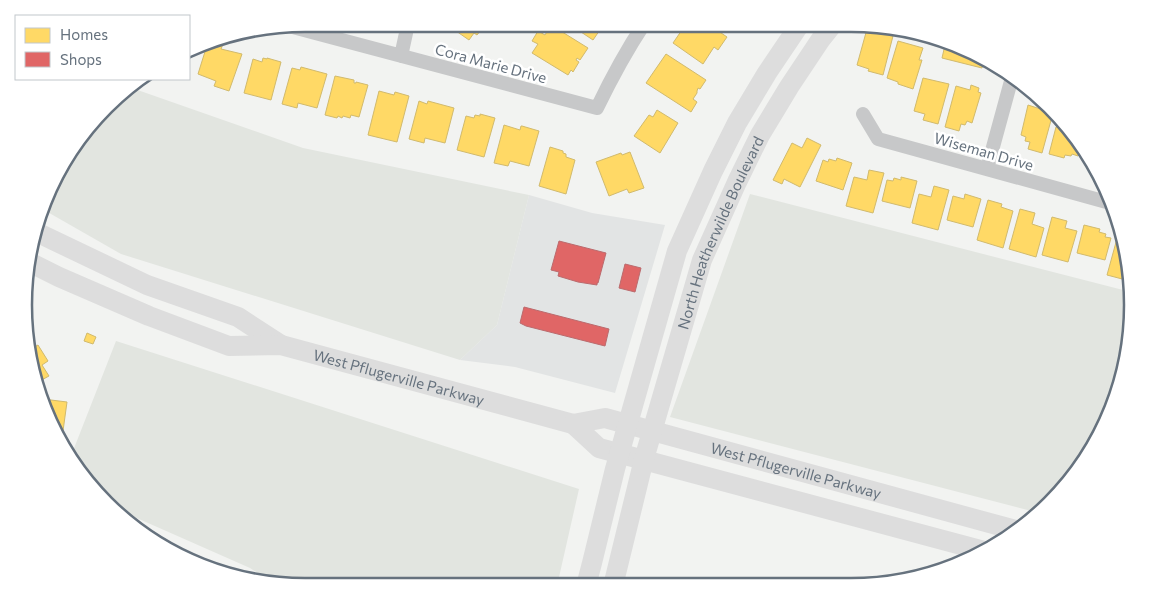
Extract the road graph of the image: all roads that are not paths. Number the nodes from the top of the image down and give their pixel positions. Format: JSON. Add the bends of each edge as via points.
{"nodes":[{"id":1,"x":311,"y":32,"type":"edge"},
{"id":2,"x":406,"y":32,"type":"edge"},
{"id":3,"x":638,"y":32,"type":"edge"},
{"id":4,"x":795,"y":32,"type":"edge"},
{"id":5,"x":827,"y":32,"type":"edge"},
{"id":6,"x":400,"y":56,"type":"junction"},
{"id":7,"x":1010,"y":84,"type":"edge"},
{"id":8,"x":863,"y":114,"type":"dead end"},
{"id":9,"x":986,"y":169,"type":"junction"},
{"id":10,"x":1103,"y":201,"type":"edge"},
{"id":11,"x":42,"y":235,"type":"edge"},
{"id":12,"x":678,"y":251,"type":"junction"},
{"id":13,"x":36,"y":266,"type":"edge"},
{"id":14,"x":694,"y":286,"type":"junction"},
{"id":15,"x":281,"y":346,"type":"junction"},
{"id":16,"x":572,"y":424,"type":"junction"},
{"id":17,"x":628,"y":425,"type":"junction"},
{"id":18,"x":652,"y":432,"type":"junction"},
{"id":19,"x":619,"y":454,"type":"junction"},
{"id":20,"x":644,"y":459,"type":"junction"},
{"id":21,"x":1008,"y":528,"type":"edge"},
{"id":22,"x":974,"y":548,"type":"edge"},
{"id":23,"x":588,"y":579,"type":"edge"},
{"id":24,"x":616,"y":579,"type":"edge"}],
"edges":[{"from":1,"to":6,"type":"street","name":"Cora Marie Drive"},
{"from":2,"to":6,"type":"street"},
{"from":3,"to":6,"type":"street","name":"Cora Marie Drive","via":[[597,108]]},
{"from":4,"to":12,"type":"main road","name":"North Heatherwilde Boulevard","via":[[737,123]]},
{"from":5,"to":14,"type":"main road","name":"North Heatherwilde Boulevard","via":[[760,135],[702,260]]},
{"from":7,"to":9,"type":"street"},
{"from":8,"to":9,"type":"street","name":"Wiseman Drive","via":[[878,139]]},
{"from":9,"to":10,"type":"street","name":"Wiseman Drive"},
{"from":11,"to":15,"type":"main road","name":"West Pflugerville Parkway","via":[[147,285],[238,317]]},
{"from":12,"to":14,"type":"main road","via":[[686,254]]},
{"from":12,"to":17,"type":"main road","name":"North Heatherwilde Boulevard"},
{"from":13,"to":15,"type":"main road","name":"West Pflugerville Parkway","via":[[149,316],[229,346]]},
{"from":14,"to":18,"type":"main road","name":"North Heatherwilde Boulevard"},
{"from":15,"to":16,"type":"main road","name":"West Pflugerville Parkway"},
{"from":16,"to":17,"type":"main road","name":"West Pflugerville Parkway","via":[[605,418]]},
{"from":16,"to":19,"type":"main road","name":"West Pflugerville Parkway","via":[[598,448]]},
{"from":17,"to":18,"type":"main road","name":"West Pflugerville Parkway"},
{"from":17,"to":19,"type":"main road","name":"North Heatherwilde Boulevard"},
{"from":18,"to":20,"type":"main road","name":"North Heatherwilde Boulevard"},
{"from":18,"to":21,"type":"main road","name":"West Pflugerville Parkway"},
{"from":19,"to":20,"type":"main road","name":"West Pflugerville Parkway"},
{"from":19,"to":23,"type":"main road","name":"North Heatherwilde Boulevard"},
{"from":20,"to":22,"type":"main road","name":"West Pflugerville Parkway"},
{"from":20,"to":24,"type":"main road","name":"North Heatherwilde Boulevard"}]}
